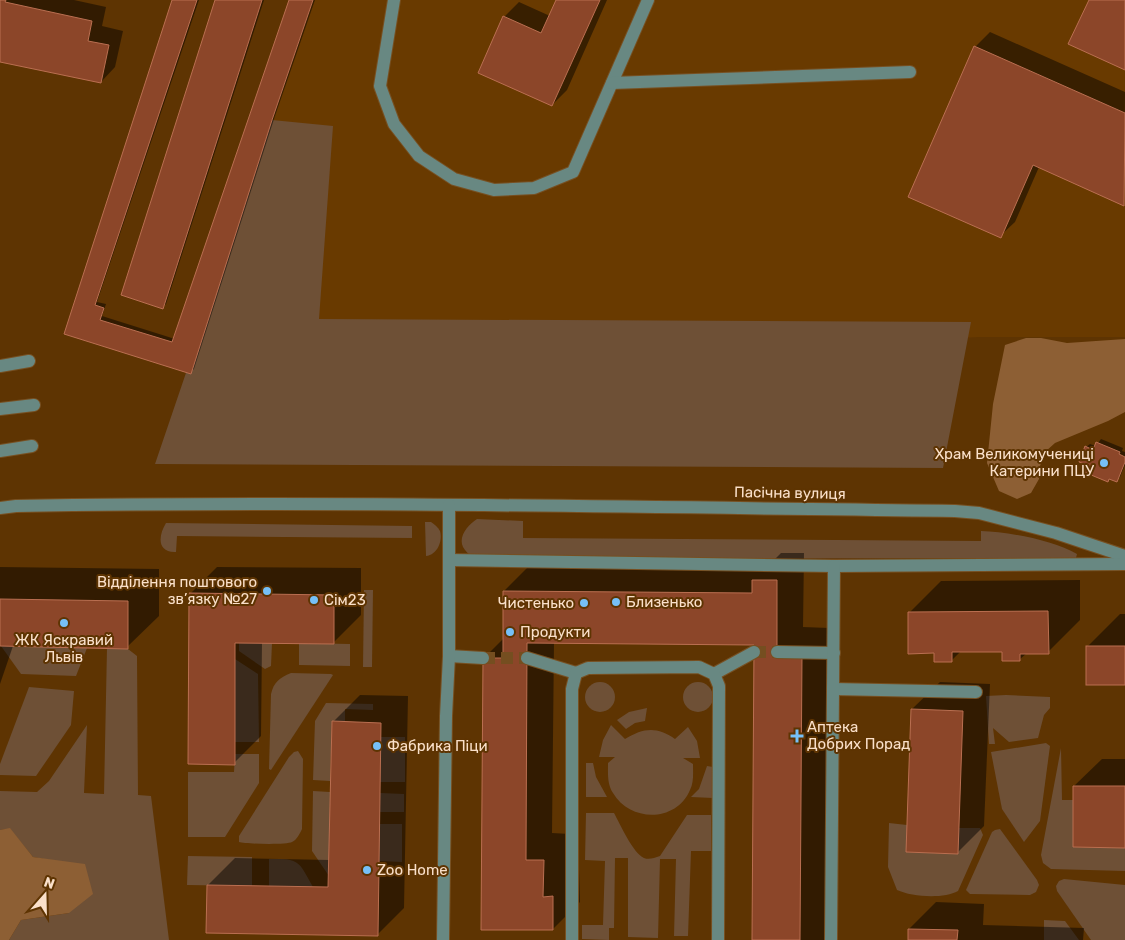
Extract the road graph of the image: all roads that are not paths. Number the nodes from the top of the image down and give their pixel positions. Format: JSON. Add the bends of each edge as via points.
{"nodes":[{"id":1,"x":394,"y":0,"type":"edge"},
{"id":2,"x":648,"y":0,"type":"edge"},
{"id":3,"x":910,"y":72,"type":"dead end"},
{"id":4,"x":612,"y":83,"type":"junction"},
{"id":5,"x":29,"y":361,"type":"dead end"},
{"id":6,"x":0,"y":366,"type":"edge"},
{"id":7,"x":34,"y":404,"type":"dead end"},
{"id":8,"x":0,"y":409,"type":"edge"},
{"id":9,"x":32,"y":446,"type":"dead end"},
{"id":10,"x":0,"y":451,"type":"edge"},
{"id":11,"x":449,"y":505,"type":"junction"},
{"id":12,"x":0,"y":508,"type":"edge"},
{"id":13,"x":1125,"y":556,"type":"edge"},
{"id":14,"x":449,"y":560,"type":"junction"},
{"id":15,"x":1125,"y":564,"type":"edge"},
{"id":16,"x":834,"y":566,"type":"junction"},
{"id":17,"x":754,"y":652,"type":"tunnel mouth"},
{"id":18,"x":777,"y":652,"type":"tunnel mouth"},
{"id":19,"x":834,"y":653,"type":"junction"},
{"id":20,"x":449,"y":656,"type":"junction"},
{"id":21,"x":483,"y":658,"type":"tunnel mouth"},
{"id":22,"x":527,"y":658,"type":"tunnel mouth"},
{"id":23,"x":576,"y":673,"type":"junction"},
{"id":24,"x":714,"y":674,"type":"junction"},
{"id":25,"x":833,"y":689,"type":"junction"},
{"id":26,"x":976,"y":692,"type":"dead end"},
{"id":27,"x":442,"y":940,"type":"edge"},
{"id":28,"x":572,"y":940,"type":"edge"},
{"id":29,"x":718,"y":940,"type":"edge"},
{"id":30,"x":831,"y":940,"type":"edge"}],
"edges":[{"from":1,"to":4,"type":"street","via":[[380,86],[394,124],[419,156],[454,179],[494,190],[534,188],[573,172]]},
{"from":2,"to":4,"type":"street"},
{"from":3,"to":4,"type":"street"},
{"from":5,"to":6,"type":"street"},
{"from":7,"to":8,"type":"street"},
{"from":9,"to":10,"type":"street"},
{"from":11,"to":12,"type":"street","name":"Пасічна вулиця","via":[[129,504]]},
{"from":11,"to":13,"type":"street","name":"Пасічна вулиця","via":[[955,511],[979,513],[1056,533]]},
{"from":11,"to":14,"type":"street"},
{"from":14,"to":16,"type":"street"},
{"from":14,"to":20,"type":"street"},
{"from":15,"to":16,"type":"street"},
{"from":16,"to":19,"type":"street"},
{"from":17,"to":24,"type":"street"},
{"from":18,"to":19,"type":"street"},
{"from":19,"to":25,"type":"street"},
{"from":20,"to":21,"type":"street"},
{"from":20,"to":27,"type":"street"},
{"from":22,"to":23,"type":"street"},
{"from":23,"to":24,"type":"street","via":[[588,668],[699,667]]},
{"from":23,"to":28,"type":"street","via":[[572,689]]},
{"from":24,"to":29,"type":"street","via":[[719,686]]},
{"from":25,"to":26,"type":"street"},
{"from":25,"to":30,"type":"street"}]}
